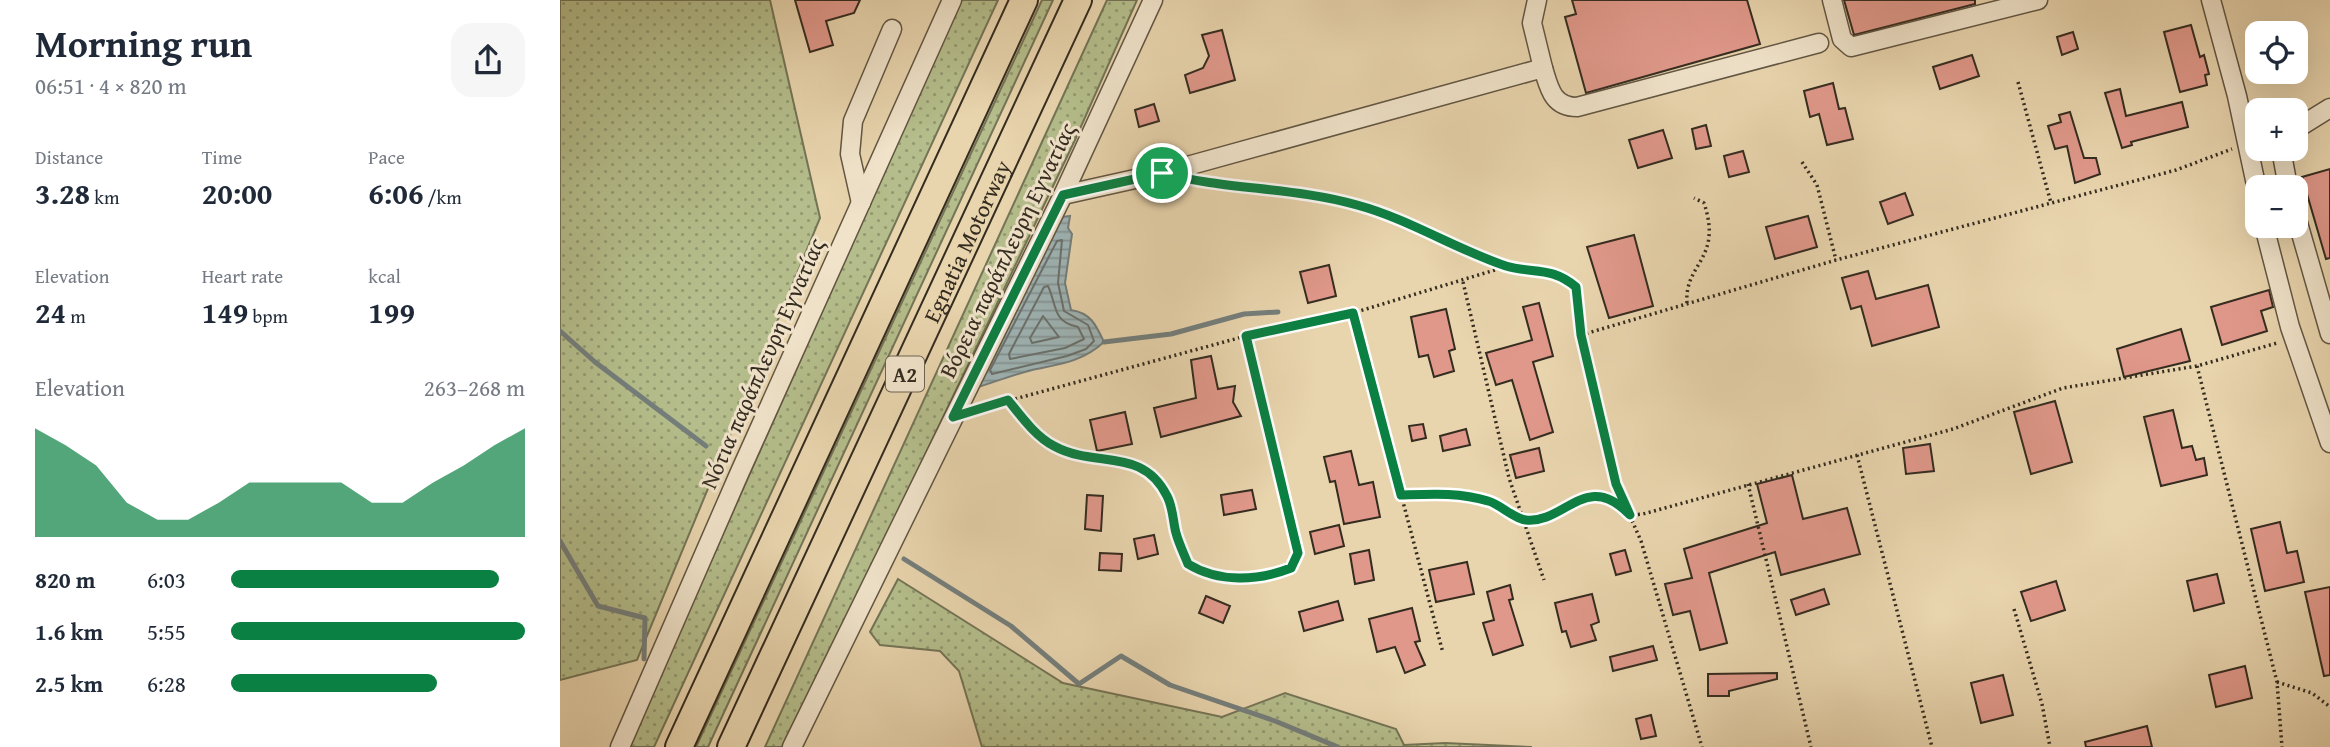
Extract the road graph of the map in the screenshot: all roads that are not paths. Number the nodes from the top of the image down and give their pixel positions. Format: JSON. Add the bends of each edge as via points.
{"nodes":[{"id":1,"x":952,"y":0,"type":"edge"},
{"id":2,"x":1024,"y":0,"type":"edge"},
{"id":3,"x":1078,"y":0,"type":"edge"},
{"id":4,"x":1153,"y":0,"type":"edge"},
{"id":5,"x":1537,"y":0,"type":"edge"},
{"id":6,"x":1832,"y":0,"type":"edge"},
{"id":7,"x":2038,"y":0,"type":"edge"},
{"id":8,"x":2211,"y":0,"type":"edge"},
{"id":9,"x":892,"y":29,"type":"dead end"},
{"id":10,"x":1819,"y":43,"type":"dead end"},
{"id":11,"x":1543,"y":68,"type":"junction"},
{"id":12,"x":2330,"y":108,"type":"edge"},
{"id":13,"x":2308,"y":122,"type":"edge"},
{"id":14,"x":2254,"y":175,"type":"edge"},
{"id":15,"x":1063,"y":195,"type":"junction"},
{"id":16,"x":860,"y":203,"type":"junction"},
{"id":17,"x":2267,"y":238,"type":"edge"},
{"id":18,"x":2302,"y":238,"type":"edge"},
{"id":19,"x":2330,"y":334,"type":"edge"},
{"id":20,"x":2330,"y":443,"type":"edge"},
{"id":21,"x":620,"y":747,"type":"edge"},
{"id":22,"x":679,"y":747,"type":"edge"},
{"id":23,"x":731,"y":747,"type":"edge"},
{"id":24,"x":793,"y":747,"type":"edge"}],
"edges":[{"from":1,"to":16,"type":"street","name":"Νότια παράπλευρη Εγνατίας"},
{"from":2,"to":22,"type":"highway","name":"Egnatia Motorway","number":"Α2"},
{"from":3,"to":23,"type":"highway","name":"Egnatia Motorway","number":"Α2"},
{"from":4,"to":15,"type":"street","name":"Βόρεια παράπλευρη Εγνατίας"},
{"from":5,"to":11,"type":"street","via":[[1532,23]]},
{"from":6,"to":7,"type":"street","via":[[1842,39],[1851,47]]},
{"from":8,"to":14,"type":"street"},
{"from":9,"to":16,"type":"street","via":[[853,121],[850,154]]},
{"from":10,"to":11,"type":"street","via":[[1577,107],[1566,107],[1554,98]]},
{"from":11,"to":15,"type":"street","via":[[1162,173]]},
{"from":12,"to":13,"type":"street"},
{"from":15,"to":24,"type":"street","name":"Βόρεια παράπλευρη Εγνατίας"},
{"from":16,"to":21,"type":"street","name":"Νότια παράπλευρη Εγνατίας"},
{"from":17,"to":20,"type":"street","via":[[2290,327]]},
{"from":18,"to":19,"type":"street"}]}
